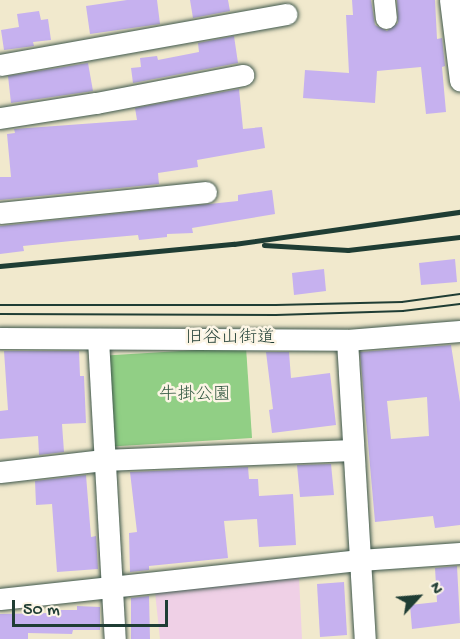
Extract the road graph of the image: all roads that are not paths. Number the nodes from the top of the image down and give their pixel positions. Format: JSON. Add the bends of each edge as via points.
{"nodes":[{"id":1,"x":450,"y":0,"type":"edge"},
{"id":2,"x":287,"y":14,"type":"dead end"},
{"id":3,"x":0,"y":65,"type":"edge"},
{"id":4,"x":243,"y":75,"type":"dead end"},
{"id":5,"x":460,"y":80,"type":"edge"},
{"id":6,"x":0,"y":118,"type":"edge"},
{"id":7,"x":206,"y":192,"type":"dead end"},
{"id":8,"x":0,"y":213,"type":"edge"},
{"id":9,"x":460,"y":331,"type":"edge"},
{"id":10,"x":0,"y":338,"type":"edge"},
{"id":11,"x":98,"y":339,"type":"junction"},
{"id":12,"x":347,"y":340,"type":"junction"},
{"id":13,"x":353,"y":450,"type":"junction"},
{"id":14,"x":103,"y":460,"type":"junction"},
{"id":15,"x":0,"y":472,"type":"edge"},
{"id":16,"x":460,"y":553,"type":"edge"},
{"id":17,"x":360,"y":560,"type":"junction"},
{"id":18,"x":112,"y":588,"type":"junction"},
{"id":19,"x":0,"y":599,"type":"edge"},
{"id":20,"x":115,"y":639,"type":"edge"},
{"id":21,"x":365,"y":639,"type":"edge"}],
"edges":[{"from":1,"to":5,"type":"street"},
{"from":2,"to":3,"type":"street"},
{"from":4,"to":6,"type":"street"},
{"from":7,"to":8,"type":"street"},
{"from":9,"to":12,"type":"street","name":"旧谷山街道"},
{"from":10,"to":11,"type":"street","name":"旧谷山街道"},
{"from":11,"to":12,"type":"street","name":"旧谷山街道"},
{"from":11,"to":14,"type":"street"},
{"from":12,"to":13,"type":"street"},
{"from":13,"to":14,"type":"street"},
{"from":13,"to":17,"type":"street"},
{"from":14,"to":15,"type":"street"},
{"from":14,"to":18,"type":"street"},
{"from":16,"to":17,"type":"street"},
{"from":17,"to":18,"type":"street"},
{"from":17,"to":21,"type":"street"},
{"from":18,"to":19,"type":"street"},
{"from":18,"to":20,"type":"street"}]}
